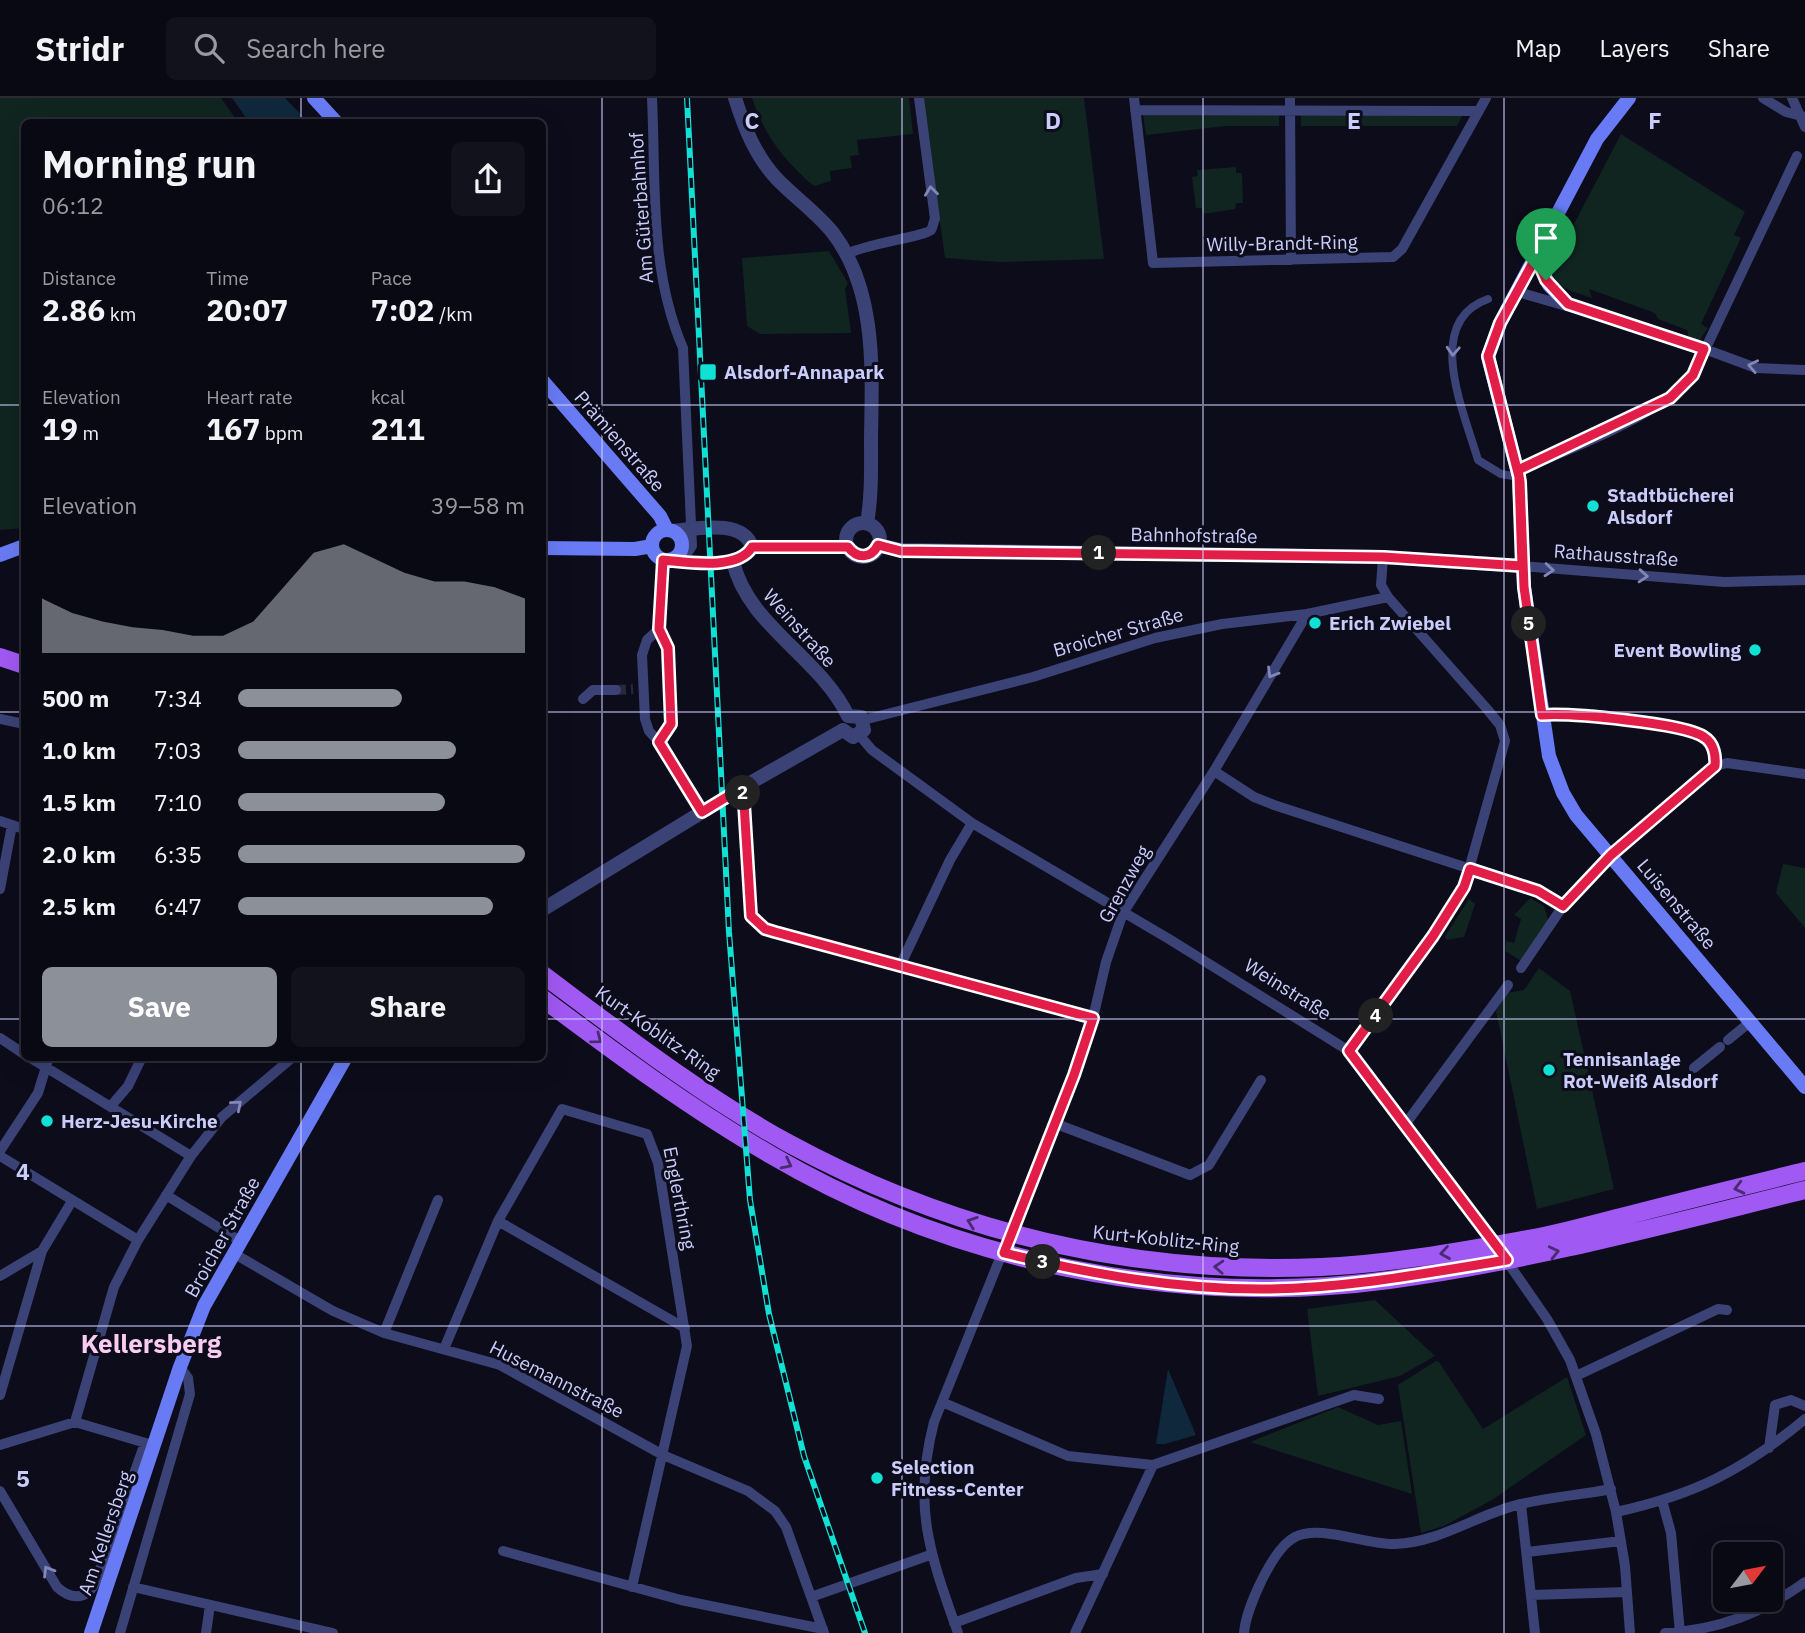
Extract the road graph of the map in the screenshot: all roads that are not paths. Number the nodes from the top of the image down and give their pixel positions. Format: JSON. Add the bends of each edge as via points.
{"nodes":[{"id":1,"x":314,"y":98,"type":"edge"},
{"id":2,"x":652,"y":98,"type":"edge"},
{"id":3,"x":735,"y":98,"type":"edge"},
{"id":4,"x":919,"y":98,"type":"edge"},
{"id":5,"x":1134,"y":98,"type":"edge"},
{"id":6,"x":1486,"y":98,"type":"edge"},
{"id":7,"x":1629,"y":98,"type":"edge"},
{"id":8,"x":1763,"y":98,"type":"edge"},
{"id":9,"x":1792,"y":98,"type":"edge"},
{"id":10,"x":1290,"y":104,"type":"edge"},
{"id":11,"x":1135,"y":110,"type":"junction"},
{"id":12,"x":1479,"y":111,"type":"junction"},
{"id":13,"x":1803,"y":116,"type":"edge"},
{"id":14,"x":333,"y":119,"type":"edge"},
{"id":15,"x":1805,"y":127,"type":"edge"},
{"id":16,"x":1797,"y":156,"type":"dead end"},
{"id":17,"x":847,"y":254,"type":"junction"},
{"id":18,"x":1536,"y":257,"type":"junction"},
{"id":19,"x":1291,"y":260,"type":"junction"},
{"id":20,"x":1518,"y":292,"type":"junction"},
{"id":21,"x":1488,"y":299,"type":"dead end"},
{"id":22,"x":1568,"y":304,"type":"junction"},
{"id":23,"x":1704,"y":349,"type":"junction"},
{"id":24,"x":1805,"y":370,"type":"edge"},
{"id":25,"x":546,"y":385,"type":"edge"},
{"id":26,"x":1518,"y":474,"type":"junction"},
{"id":27,"x":867,"y":523,"type":"junction"},
{"id":28,"x":692,"y":529,"type":"junction"},
{"id":29,"x":669,"y":530,"type":"junction"},
{"id":30,"x":878,"y":545,"type":"junction"},
{"id":31,"x":652,"y":546,"type":"junction"},
{"id":32,"x":21,"y":547,"type":"edge"},
{"id":33,"x":752,"y":547,"type":"junction"},
{"id":34,"x":848,"y":547,"type":"junction"},
{"id":35,"x":546,"y":548,"type":"edge"},
{"id":36,"x":0,"y":555,"type":"edge"},
{"id":37,"x":1383,"y":557,"type":"junction"},
{"id":38,"x":671,"y":560,"type":"junction"},
{"id":39,"x":733,"y":561,"type":"junction"},
{"id":40,"x":1522,"y":566,"type":"junction"},
{"id":41,"x":1805,"y":580,"type":"edge"},
{"id":42,"x":1388,"y":597,"type":"junction"},
{"id":43,"x":1307,"y":614,"type":"junction"},
{"id":44,"x":659,"y":629,"type":"junction"},
{"id":45,"x":2,"y":657,"type":"edge"},
{"id":46,"x":21,"y":664,"type":"edge"},
{"id":47,"x":616,"y":690,"type":"tunnel mouth"},
{"id":48,"x":583,"y":699,"type":"dead end"},
{"id":49,"x":1542,"y":715,"type":"junction"},
{"id":50,"x":0,"y":719,"type":"edge"},
{"id":51,"x":863,"y":720,"type":"junction"},
{"id":52,"x":21,"y":723,"type":"edge"},
{"id":53,"x":845,"y":723,"type":"junction"},
{"id":54,"x":860,"y":736,"type":"junction"},
{"id":55,"x":659,"y":742,"type":"junction"},
{"id":56,"x":1715,"y":766,"type":"junction"},
{"id":57,"x":1214,"y":771,"type":"junction"},
{"id":58,"x":1805,"y":774,"type":"edge"},
{"id":59,"x":743,"y":787,"type":"junction"},
{"id":60,"x":702,"y":812,"type":"junction"},
{"id":61,"x":0,"y":821,"type":"edge"},
{"id":62,"x":972,"y":823,"type":"junction"},
{"id":63,"x":12,"y":825,"type":"junction"},
{"id":64,"x":21,"y":828,"type":"edge"},
{"id":65,"x":1611,"y":855,"type":"junction"},
{"id":66,"x":1470,"y":869,"type":"junction"},
{"id":67,"x":0,"y":889,"type":"edge"},
{"id":68,"x":1563,"y":906,"type":"junction"},
{"id":69,"x":546,"y":908,"type":"edge"},
{"id":70,"x":1124,"y":913,"type":"junction"},
{"id":71,"x":901,"y":964,"type":"junction"},
{"id":72,"x":1521,"y":968,"type":"dead end"},
{"id":73,"x":546,"y":977,"type":"edge"},
{"id":74,"x":1508,"y":985,"type":"dead end"},
{"id":75,"x":546,"y":1001,"type":"edge"},
{"id":76,"x":1093,"y":1018,"type":"junction"},
{"id":77,"x":1750,"y":1022,"type":"junction"},
{"id":78,"x":0,"y":1038,"type":"edge"},
{"id":79,"x":1349,"y":1051,"type":"junction"},
{"id":80,"x":21,"y":1052,"type":"edge"},
{"id":81,"x":35,"y":1061,"type":"edge"},
{"id":82,"x":48,"y":1061,"type":"edge"},
{"id":83,"x":140,"y":1061,"type":"edge"},
{"id":84,"x":288,"y":1061,"type":"edge"},
{"id":85,"x":343,"y":1061,"type":"edge"},
{"id":86,"x":1694,"y":1068,"type":"dead end"},
{"id":87,"x":47,"y":1069,"type":"junction"},
{"id":88,"x":1261,"y":1080,"type":"dead end"},
{"id":89,"x":1803,"y":1082,"type":"edge"},
{"id":90,"x":111,"y":1106,"type":"junction"},
{"id":91,"x":1054,"y":1123,"type":"junction"},
{"id":92,"x":1404,"y":1126,"type":"junction"},
{"id":93,"x":0,"y":1153,"type":"edge"},
{"id":94,"x":191,"y":1156,"type":"junction"},
{"id":95,"x":1805,"y":1171,"type":"edge"},
{"id":96,"x":1805,"y":1190,"type":"edge"},
{"id":97,"x":166,"y":1195,"type":"junction"},
{"id":98,"x":438,"y":1200,"type":"dead end"},
{"id":99,"x":72,"y":1201,"type":"junction"},
{"id":100,"x":498,"y":1221,"type":"junction"},
{"id":101,"x":1011,"y":1235,"type":"junction"},
{"id":102,"x":138,"y":1240,"type":"junction"},
{"id":103,"x":1495,"y":1244,"type":"junction"},
{"id":104,"x":236,"y":1247,"type":"junction"},
{"id":105,"x":42,"y":1251,"type":"junction"},
{"id":106,"x":1004,"y":1253,"type":"junction"},
{"id":107,"x":1507,"y":1260,"type":"junction"},
{"id":108,"x":0,"y":1276,"type":"edge"},
{"id":109,"x":1727,"y":1310,"type":"dead end"},
{"id":110,"x":685,"y":1328,"type":"junction"},
{"id":111,"x":384,"y":1333,"type":"junction"},
{"id":112,"x":444,"y":1349,"type":"junction"},
{"id":113,"x":180,"y":1367,"type":"junction"},
{"id":114,"x":1576,"y":1376,"type":"junction"},
{"id":115,"x":0,"y":1395,"type":"edge"},
{"id":116,"x":1378,"y":1399,"type":"dead end"},
{"id":117,"x":943,"y":1402,"type":"junction"},
{"id":118,"x":1805,"y":1406,"type":"edge"},
{"id":119,"x":1805,"y":1419,"type":"edge"},
{"id":120,"x":75,"y":1422,"type":"junction"},
{"id":121,"x":150,"y":1444,"type":"junction"},
{"id":122,"x":0,"y":1445,"type":"edge"},
{"id":123,"x":1769,"y":1448,"type":"junction"},
{"id":124,"x":663,"y":1455,"type":"junction"},
{"id":125,"x":1153,"y":1465,"type":"junction"},
{"id":126,"x":1611,"y":1489,"type":"junction"},
{"id":127,"x":0,"y":1490,"type":"edge"},
{"id":128,"x":1662,"y":1500,"type":"junction"},
{"id":129,"x":1521,"y":1504,"type":"junction"},
{"id":130,"x":1616,"y":1512,"type":"junction"},
{"id":131,"x":1621,"y":1541,"type":"junction"},
{"id":132,"x":503,"y":1551,"type":"dead end"},
{"id":133,"x":1527,"y":1552,"type":"junction"},
{"id":134,"x":930,"y":1555,"type":"junction"},
{"id":135,"x":1102,"y":1574,"type":"junction"},
{"id":136,"x":1805,"y":1582,"type":"edge"},
{"id":137,"x":133,"y":1587,"type":"junction"},
{"id":138,"x":632,"y":1587,"type":"junction"},
{"id":139,"x":1627,"y":1591,"type":"junction"},
{"id":140,"x":1531,"y":1595,"type":"junction"},
{"id":141,"x":811,"y":1597,"type":"junction"},
{"id":142,"x":210,"y":1605,"type":"junction"},
{"id":143,"x":956,"y":1628,"type":"edge"},
{"id":144,"x":306,"y":1630,"type":"edge"},
{"id":145,"x":824,"y":1631,"type":"edge"},
{"id":146,"x":91,"y":1633,"type":"edge"},
{"id":147,"x":120,"y":1633,"type":"edge"},
{"id":148,"x":206,"y":1633,"type":"edge"},
{"id":149,"x":333,"y":1633,"type":"edge"},
{"id":150,"x":1075,"y":1633,"type":"edge"},
{"id":151,"x":1244,"y":1633,"type":"edge"},
{"id":152,"x":1535,"y":1633,"type":"edge"},
{"id":153,"x":1630,"y":1633,"type":"edge"},
{"id":154,"x":1665,"y":1633,"type":"edge"},
{"id":155,"x":1680,"y":1633,"type":"edge"}],
"edges":[{"from":1,"to":14,"type":"main road"},
{"from":2,"to":28,"type":"street","name":"Am Güterbahnhof","via":[[660,276],[683,348]]},
{"from":3,"to":17,"type":"street","via":[[759,155]]},
{"from":17,"to":4,"type":"street","one_way":true,"via":[[931,230],[935,219]]},
{"from":5,"to":11,"type":"street","name":"Willy-Brandt-Ring"},
{"from":6,"to":12,"type":"street","name":"Willy-Brandt-Ring"},
{"from":7,"to":18,"type":"main road","name":"Luisenstraße","via":[[1597,139]]},
{"from":8,"to":13,"type":"street"},
{"from":9,"to":13,"type":"street"},
{"from":10,"to":11,"type":"street"},
{"from":10,"to":12,"type":"street"},
{"from":10,"to":19,"type":"street"},
{"from":11,"to":19,"type":"street","name":"Willy-Brandt-Ring","via":[[1153,263]]},
{"from":12,"to":19,"type":"street","name":"Willy-Brandt-Ring","via":[[1399,253],[1385,259]]},
{"from":13,"to":15,"type":"street"},
{"from":16,"to":23,"type":"street"},
{"from":17,"to":27,"type":"street","via":[[864,304],[870,343]]},
{"from":18,"to":20,"type":"main road","name":"Luisenstraße"},
{"from":18,"to":22,"type":"main road","via":[[1549,285]]},
{"from":20,"to":22,"type":"street"},
{"from":20,"to":26,"type":"main road","name":"Luisenstraße","via":[[1488,356]]},
{"from":21,"to":26,"type":"street","one_way":true,"via":[[1462,317],[1453,338],[1452,365],[1478,460],[1501,474]]},
{"from":22,"to":23,"type":"street"},
{"from":24,"to":23,"type":"street","one_way":true,"via":[[1756,368]]},
{"from":23,"to":26,"type":"street","via":[[1693,375],[1670,398]]},
{"from":25,"to":29,"type":"main road","name":"Prämienstraße"},
{"from":26,"to":40,"type":"main road","name":"Luisenstraße"},
{"from":27,"to":30,"type":"street","via":[[876,529]]},
{"from":27,"to":34,"type":"street","via":[[850,529]]},
{"from":28,"to":29,"type":"street"},
{"from":28,"to":33,"type":"street","via":[[741,531]]},
{"from":28,"to":38,"type":"street","name":"Am Güterbahnhof","via":[[691,551]]},
{"from":29,"to":31,"type":"main road","via":[[655,536]]},
{"from":29,"to":38,"type":"main road","via":[[678,535],[682,550]]},
{"from":30,"to":34,"type":"street","via":[[864,556]]},
{"from":30,"to":37,"type":"street","name":"Bahnhofstraße","via":[[901,551]]},
{"from":31,"to":35,"type":"main road"},
{"from":31,"to":38,"type":"main road","via":[[655,554]]},
{"from":32,"to":36,"type":"main road"},
{"from":33,"to":34,"type":"street"},
{"from":33,"to":39,"type":"street"},
{"from":37,"to":40,"type":"street","name":"Rathausstraße"},
{"from":37,"to":42,"type":"street","via":[[1381,585]]},
{"from":38,"to":39,"type":"street"},
{"from":38,"to":44,"type":"street","name":"Am Güterbahnhof","via":[[661,589]]},
{"from":39,"to":53,"type":"street","name":"Weinstraße","via":[[747,600],[791,642]]},
{"from":40,"to":41,"type":"street","name":"Rathausstraße","one_way":true,"via":[[1724,582]]},
{"from":40,"to":49,"type":"main road","name":"Luisenstraße"},
{"from":42,"to":43,"type":"street","name":"Broicher Straße"},
{"from":42,"to":66,"type":"street","via":[[1504,733]]},
{"from":43,"to":51,"type":"street","name":"Broicher Straße","via":[[1155,638],[1033,677]]},
{"from":43,"to":57,"type":"street","name":"Grenzweg","one_way":true},
{"from":44,"to":55,"type":"street","via":[[668,648],[671,724]]},
{"from":44,"to":55,"type":"street","via":[[646,640],[638,689],[649,732]]},
{"from":45,"to":46,"type":"main road"},
{"from":47,"to":48,"type":"street","via":[[593,690]]},
{"from":49,"to":56,"type":"street","via":[[1625,720],[1703,736],[1714,748]]},
{"from":49,"to":65,"type":"main road","name":"Luisenstraße","via":[[1549,756],[1563,793]]},
{"from":50,"to":52,"type":"street"},
{"from":51,"to":53,"type":"street","via":[[854,715]]},
{"from":51,"to":54,"type":"street"},
{"from":53,"to":54,"type":"street","via":[[850,737]]},
{"from":53,"to":59,"type":"street"},
{"from":54,"to":62,"type":"street","name":"Weinstraße","via":[[872,750]]},
{"from":55,"to":60,"type":"street"},
{"from":56,"to":58,"type":"street","via":[[1727,763]]},
{"from":56,"to":65,"type":"street"},
{"from":57,"to":66,"type":"street","via":[[1274,805]]},
{"from":57,"to":70,"type":"street","name":"Grenzweg"},
{"from":59,"to":60,"type":"street"},
{"from":59,"to":71,"type":"street","via":[[751,916],[765,929]]},
{"from":60,"to":69,"type":"street"},
{"from":61,"to":63,"type":"street"},
{"from":62,"to":70,"type":"street","name":"Weinstraße"},
{"from":62,"to":71,"type":"street"},
{"from":63,"to":64,"type":"street"},
{"from":63,"to":67,"type":"street"},
{"from":65,"to":68,"type":"street"},
{"from":65,"to":77,"type":"main road","name":"Luisenstraße"},
{"from":66,"to":68,"type":"street","via":[[1538,891]]},
{"from":66,"to":79,"type":"street","via":[[1433,936]]},
{"from":68,"to":72,"type":"street"},
{"from":70,"to":76,"type":"street","name":"Grenzweg"},
{"from":70,"to":79,"type":"street","name":"Weinstraße"},
{"from":71,"to":76,"type":"street"},
{"from":101,"to":73,"type":"main road","name":"Kurt-Koblitz-Ring","one_way":true,"via":[[918,1202],[788,1143],[656,1058]]},
{"from":74,"to":92,"type":"street"},
{"from":75,"to":106,"type":"main road","name":"Kurt-Koblitz-Ring","one_way":true,"via":[[696,1109],[774,1157],[875,1207]]},
{"from":76,"to":91,"type":"street","name":"Grenzweg"},
{"from":77,"to":86,"type":"street"},
{"from":77,"to":89,"type":"main road","name":"Luisenstraße"},
{"from":78,"to":80,"type":"street"},
{"from":79,"to":92,"type":"street","name":"Weinstraße"},
{"from":81,"to":87,"type":"street"},
{"from":82,"to":87,"type":"street"},
{"from":83,"to":90,"type":"street"},
{"from":94,"to":84,"type":"street","one_way":true,"via":[[222,1118]]},
{"from":85,"to":104,"type":"main road","name":"Broicher Straße"},
{"from":87,"to":90,"type":"street"},
{"from":87,"to":93,"type":"street","via":[[38,1093]]},
{"from":88,"to":91,"type":"street","via":[[1209,1165],[1190,1175]]},
{"from":90,"to":94,"type":"street"},
{"from":91,"to":101,"type":"street","name":"Grenzweg"},
{"from":92,"to":103,"type":"street","name":"Weinstraße"},
{"from":93,"to":99,"type":"street"},
{"from":94,"to":97,"type":"street"},
{"from":95,"to":103,"type":"main road","name":"Kurt-Koblitz-Ring","one_way":true},
{"from":107,"to":96,"type":"main road","name":"Kurt-Koblitz-Ring","one_way":true,"via":[[1633,1235]]},
{"from":97,"to":102,"type":"street"},
{"from":97,"to":104,"type":"street","name":"Husemannstraße"},
{"from":98,"to":111,"type":"street"},
{"from":99,"to":102,"type":"street"},
{"from":99,"to":105,"type":"street"},
{"from":100,"to":110,"type":"street"},
{"from":100,"to":110,"type":"street","name":"Englerthring","via":[[562,1110],[647,1135],[658,1163]]},
{"from":100,"to":112,"type":"street","name":"Englerthring"},
{"from":103,"to":101,"type":"main road","name":"Kurt-Koblitz-Ring","one_way":true,"via":[[1390,1261],[1252,1269],[1103,1256]]},
{"from":101,"to":106,"type":"street","name":"Grenzweg"},
{"from":102,"to":120,"type":"street","via":[[114,1287]]},
{"from":103,"to":107,"type":"street","name":"Weinstraße"},
{"from":104,"to":111,"type":"street","name":"Husemannstraße","via":[[333,1311]]},
{"from":104,"to":113,"type":"main road","name":"Broicher Straße","via":[[204,1306]]},
{"from":105,"to":108,"type":"street"},
{"from":105,"to":115,"type":"street"},
{"from":106,"to":107,"type":"main road","name":"Kurt-Koblitz-Ring","via":[[1089,1273],[1174,1285],[1267,1289],[1390,1280]]},
{"from":106,"to":117,"type":"street"},
{"from":107,"to":114,"type":"street","name":"Weinstraße","via":[[1563,1345]]},
{"from":109,"to":114,"type":"street","via":[[1717,1309]]},
{"from":110,"to":124,"type":"street","name":"Englerthring","via":[[687,1346]]},
{"from":111,"to":112,"type":"street","name":"Husemannstraße"},
{"from":112,"to":124,"type":"street","name":"Husemannstraße","via":[[500,1365]]},
{"from":113,"to":121,"type":"main road","name":"Broicher Straße"},
{"from":113,"to":137,"type":"street","via":[[188,1378],[190,1394]]},
{"from":114,"to":126,"type":"street","name":"Weinstraße"},
{"from":116,"to":125,"type":"street","via":[[1354,1395]]},
{"from":117,"to":125,"type":"street","via":[[1068,1456]]},
{"from":117,"to":134,"type":"street","via":[[924,1473]]},
{"from":118,"to":123,"type":"street","via":[[1791,1400],[1775,1405]]},
{"from":119,"to":123,"type":"street"},
{"from":120,"to":121,"type":"street"},
{"from":120,"to":122,"type":"street"},
{"from":121,"to":127,"type":"street","one_way":true,"via":[[91,1591],[80,1597],[57,1587]]},
{"from":121,"to":146,"type":"main road","name":"Am Kellersberg"},
{"from":123,"to":128,"type":"street","via":[[1723,1478]]},
{"from":124,"to":138,"type":"street","name":"Englerthring"},
{"from":124,"to":141,"type":"street","name":"Husemannstraße","via":[[748,1491],[775,1511],[786,1527]]},
{"from":125,"to":135,"type":"street"},
{"from":126,"to":129,"type":"street"},
{"from":126,"to":130,"type":"street","name":"Weinstraße"},
{"from":128,"to":130,"type":"street"},
{"from":128,"to":155,"type":"street","via":[[1671,1533]]},
{"from":129,"to":133,"type":"street"},
{"from":129,"to":151,"type":"street","via":[[1437,1538],[1413,1542],[1372,1543],[1310,1532],[1297,1535],[1275,1556],[1249,1611]]},
{"from":130,"to":131,"type":"street","name":"Weinstraße"},
{"from":131,"to":133,"type":"street"},
{"from":131,"to":139,"type":"street","name":"Weinstraße"},
{"from":132,"to":138,"type":"street"},
{"from":133,"to":140,"type":"street"},
{"from":134,"to":141,"type":"street"},
{"from":134,"to":143,"type":"street"},
{"from":135,"to":143,"type":"street","via":[[1076,1578]]},
{"from":135,"to":150,"type":"street"},
{"from":136,"to":155,"type":"street","via":[[1758,1612],[1713,1628]]},
{"from":137,"to":142,"type":"street"},
{"from":137,"to":147,"type":"street"},
{"from":138,"to":145,"type":"street"},
{"from":139,"to":140,"type":"street"},
{"from":139,"to":153,"type":"street","name":"Weinstraße"},
{"from":140,"to":152,"type":"street"},
{"from":141,"to":145,"type":"street","name":"Husemannstraße"},
{"from":142,"to":144,"type":"street"},
{"from":142,"to":148,"type":"street"},
{"from":144,"to":149,"type":"street"},
{"from":154,"to":155,"type":"street"}]}
